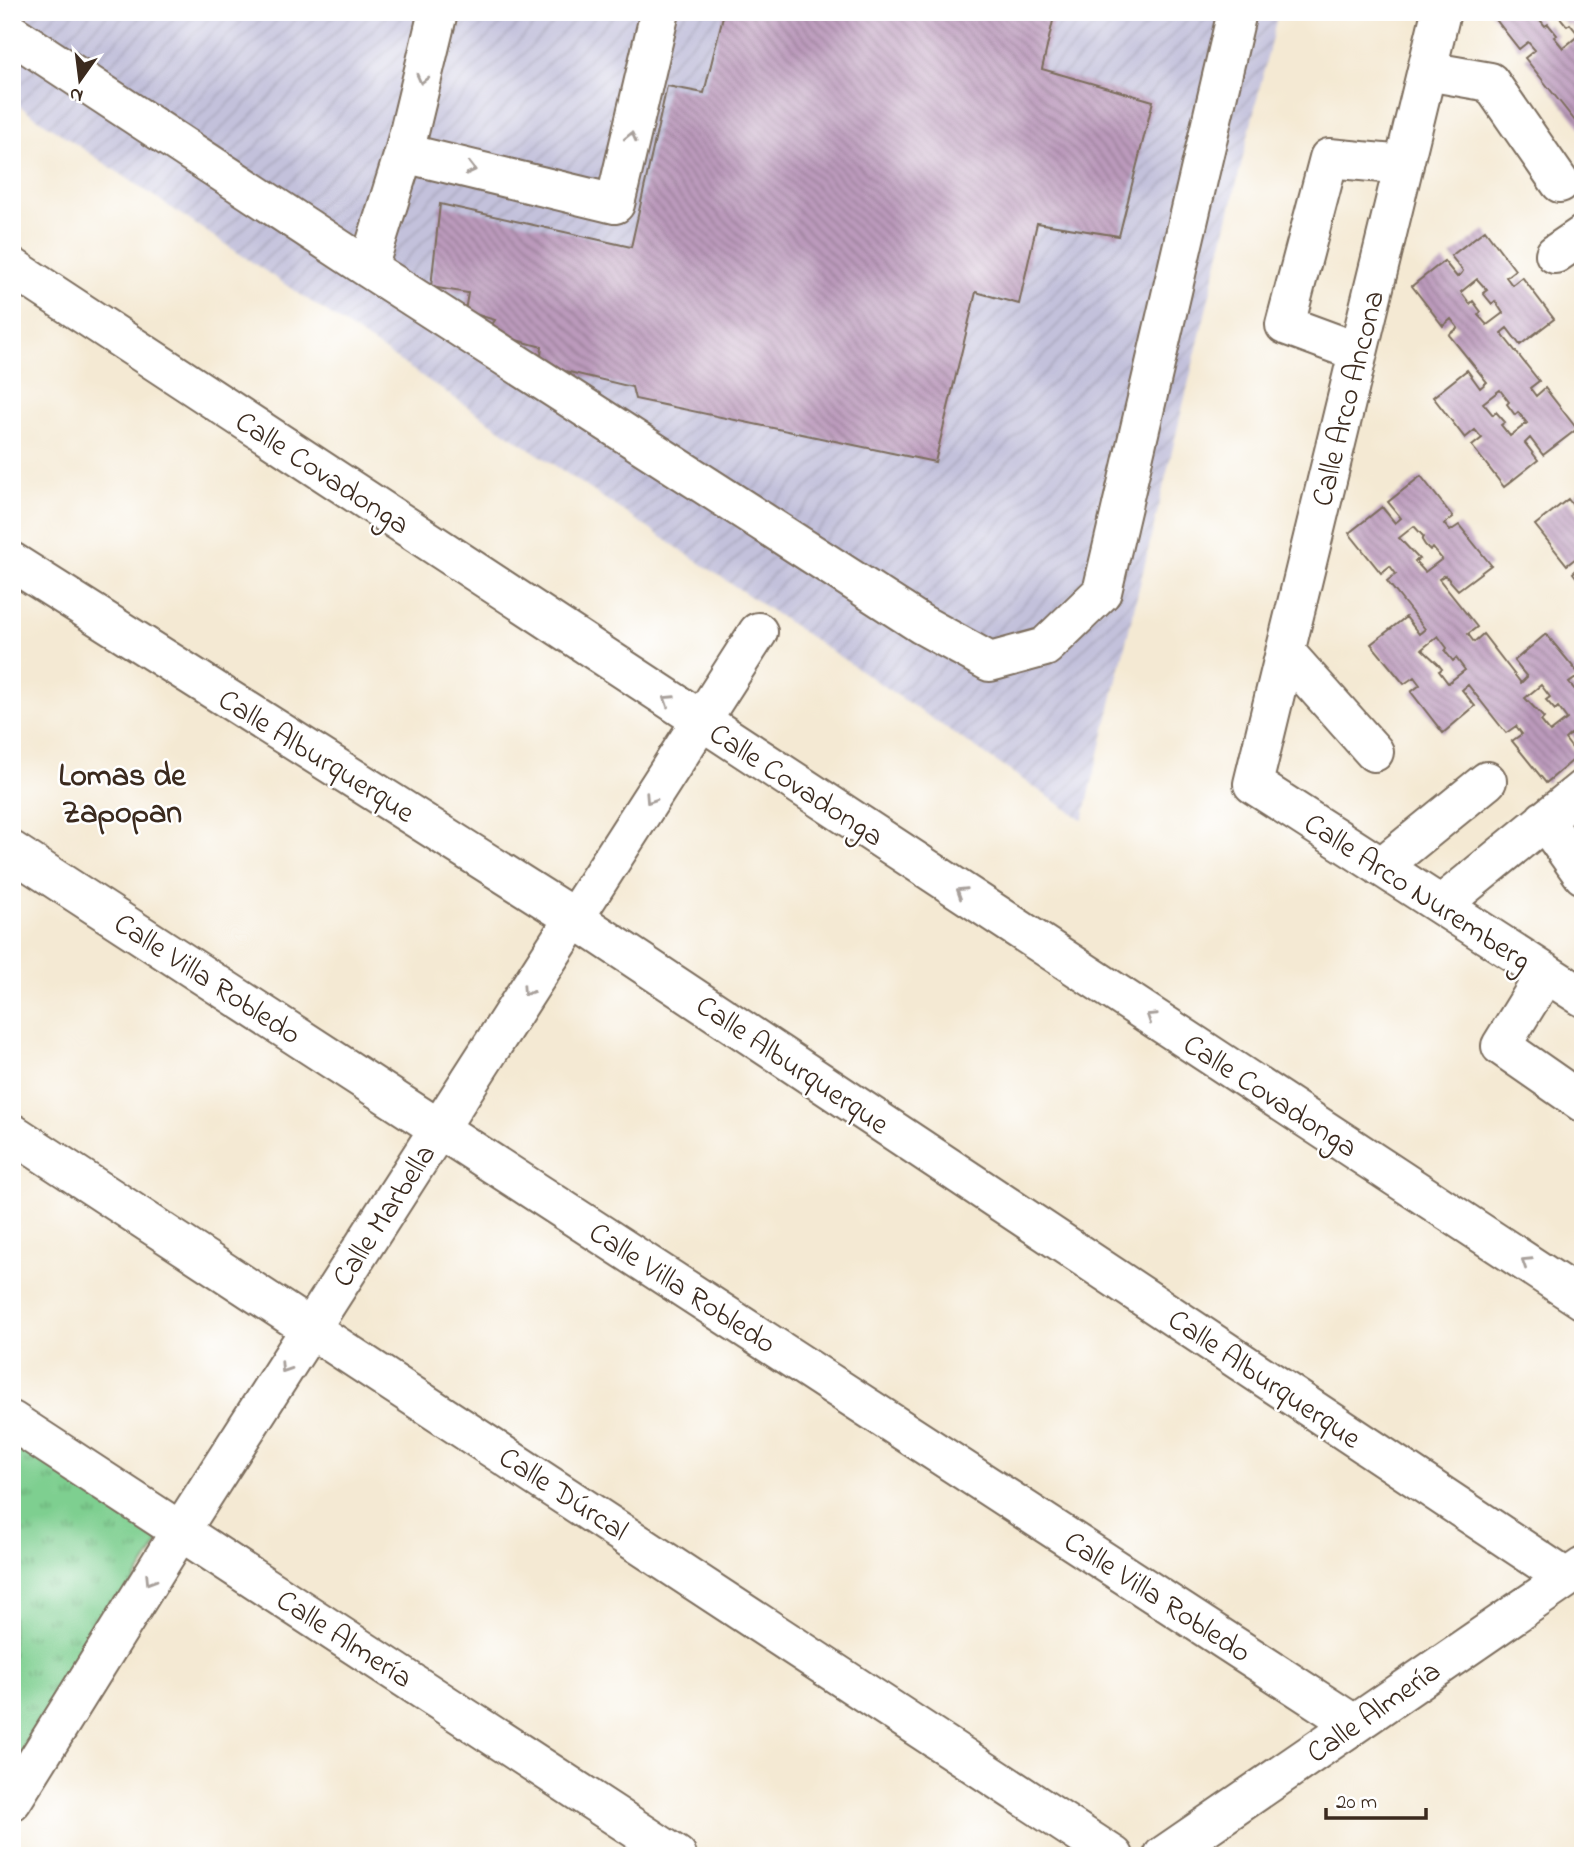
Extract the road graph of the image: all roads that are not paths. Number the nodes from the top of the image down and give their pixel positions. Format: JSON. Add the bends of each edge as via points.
{"nodes":[{"id":1,"x":438,"y":12,"type":"edge"},
{"id":2,"x":660,"y":12,"type":"edge"},
{"id":3,"x":1237,"y":12,"type":"edge"},
{"id":4,"x":1441,"y":12,"type":"edge"},
{"id":5,"x":12,"y":34,"type":"edge"},
{"id":6,"x":1427,"y":71,"type":"junction"},
{"id":7,"x":404,"y":153,"type":"junction"},
{"id":8,"x":1404,"y":166,"type":"junction"},
{"id":9,"x":1560,"y":183,"type":"dead end"},
{"id":10,"x":12,"y":267,"type":"edge"},
{"id":11,"x":368,"y":268,"type":"junction"},
{"id":12,"x":1358,"y":352,"type":"junction"},
{"id":13,"x":12,"y":562,"type":"edge"},
{"id":14,"x":758,"y":632,"type":"dead end"},
{"id":15,"x":1285,"y":652,"type":"junction"},
{"id":16,"x":700,"y":721,"type":"junction"},
{"id":17,"x":1374,"y":752,"type":"dead end"},
{"id":18,"x":1487,"y":780,"type":"dead end"},
{"id":19,"x":1253,"y":784,"type":"joint"},
{"id":20,"x":1583,"y":789,"type":"edge"},
{"id":21,"x":1545,"y":820,"type":"junction"},
{"id":22,"x":12,"y":851,"type":"edge"},
{"id":23,"x":1381,"y":867,"type":"junction"},
{"id":24,"x":1583,"y":875,"type":"edge"},
{"id":25,"x":1441,"y":905,"type":"junction"},
{"id":26,"x":574,"y":918,"type":"junction"},
{"id":27,"x":1546,"y":973,"type":"junction"},
{"id":28,"x":1583,"y":997,"type":"edge"},
{"id":29,"x":1583,"y":1103,"type":"edge"},
{"id":30,"x":439,"y":1128,"type":"junction"},
{"id":31,"x":12,"y":1133,"type":"edge"},
{"id":32,"x":1583,"y":1300,"type":"edge"},
{"id":33,"x":311,"y":1327,"type":"junction"},
{"id":34,"x":12,"y":1421,"type":"edge"},
{"id":35,"x":181,"y":1530,"type":"junction"},
{"id":36,"x":1574,"y":1572,"type":"edge"},
{"id":37,"x":1354,"y":1724,"type":"junction"},
{"id":38,"x":12,"y":1801,"type":"edge"},
{"id":39,"x":677,"y":1856,"type":"edge"},
{"id":40,"x":1114,"y":1856,"type":"edge"},
{"id":41,"x":1163,"y":1856,"type":"edge"}],
"edges":[{"from":1,"to":7,"type":"street","one_way":true},
{"from":7,"to":2,"type":"street","one_way":true,"via":[[615,204]]},
{"from":3,"to":11,"type":"street","via":[[1101,592],[1045,647],[990,662],[932,631]]},
{"from":4,"to":6,"type":"street","name":"Calle Arco Ancona"},
{"from":5,"to":11,"type":"street"},
{"from":6,"to":8,"type":"street","name":"Calle Arco Ancona"},
{"from":6,"to":9,"type":"street","via":[[1490,82]]},
{"from":7,"to":11,"type":"street"},
{"from":8,"to":12,"type":"street","name":"Calle Arco Ancona"},
{"from":8,"to":12,"type":"street","via":[[1329,158],[1285,325]]},
{"from":16,"to":10,"type":"street","name":"Calle Covadonga","one_way":true},
{"from":12,"to":15,"type":"street","name":"Calle Arco Ancona"},
{"from":13,"to":26,"type":"street","name":"Calle Alburquerque"},
{"from":14,"to":16,"type":"street","name":"Calle Marbella"},
{"from":15,"to":17,"type":"street"},
{"from":15,"to":19,"type":"street","name":"Calle Arco Ancona"},
{"from":16,"to":26,"type":"street","name":"Calle Marbella","one_way":true},
{"from":32,"to":16,"type":"street","name":"Calle Covadonga","one_way":true},
{"from":18,"to":23,"type":"street"},
{"from":19,"to":23,"type":"street","name":"Calle Arco Nuremberg"},
{"from":20,"to":21,"type":"street"},
{"from":21,"to":24,"type":"street"},
{"from":21,"to":25,"type":"street"},
{"from":22,"to":30,"type":"street","name":"Calle Villa Robledo"},
{"from":23,"to":25,"type":"street","name":"Calle Arco Nuremberg"},
{"from":25,"to":27,"type":"street","name":"Calle Arco Nuremberg"},
{"from":26,"to":30,"type":"street","name":"Calle Marbella","one_way":true},
{"from":26,"to":36,"type":"street","name":"Calle Alburquerque"},
{"from":27,"to":28,"type":"street","name":"Calle Arco Nuremberg"},
{"from":27,"to":29,"type":"street","via":[[1501,1046]]},
{"from":30,"to":33,"type":"street","name":"Calle Marbella"},
{"from":30,"to":37,"type":"street","name":"Calle Villa Robledo"},
{"from":31,"to":33,"type":"street","name":"Calle Dúrcal"},
{"from":33,"to":35,"type":"street","name":"Calle Marbella","one_way":true},
{"from":33,"to":40,"type":"street","name":"Calle Dúrcal"},
{"from":34,"to":35,"type":"street","name":"Calle Almería"},
{"from":35,"to":38,"type":"street","name":"Calle Marbella","one_way":true},
{"from":35,"to":39,"type":"street","name":"Calle Almería"},
{"from":36,"to":37,"type":"street","name":"Calle Almería"},
{"from":37,"to":41,"type":"street","name":"Calle Almería"}]}
